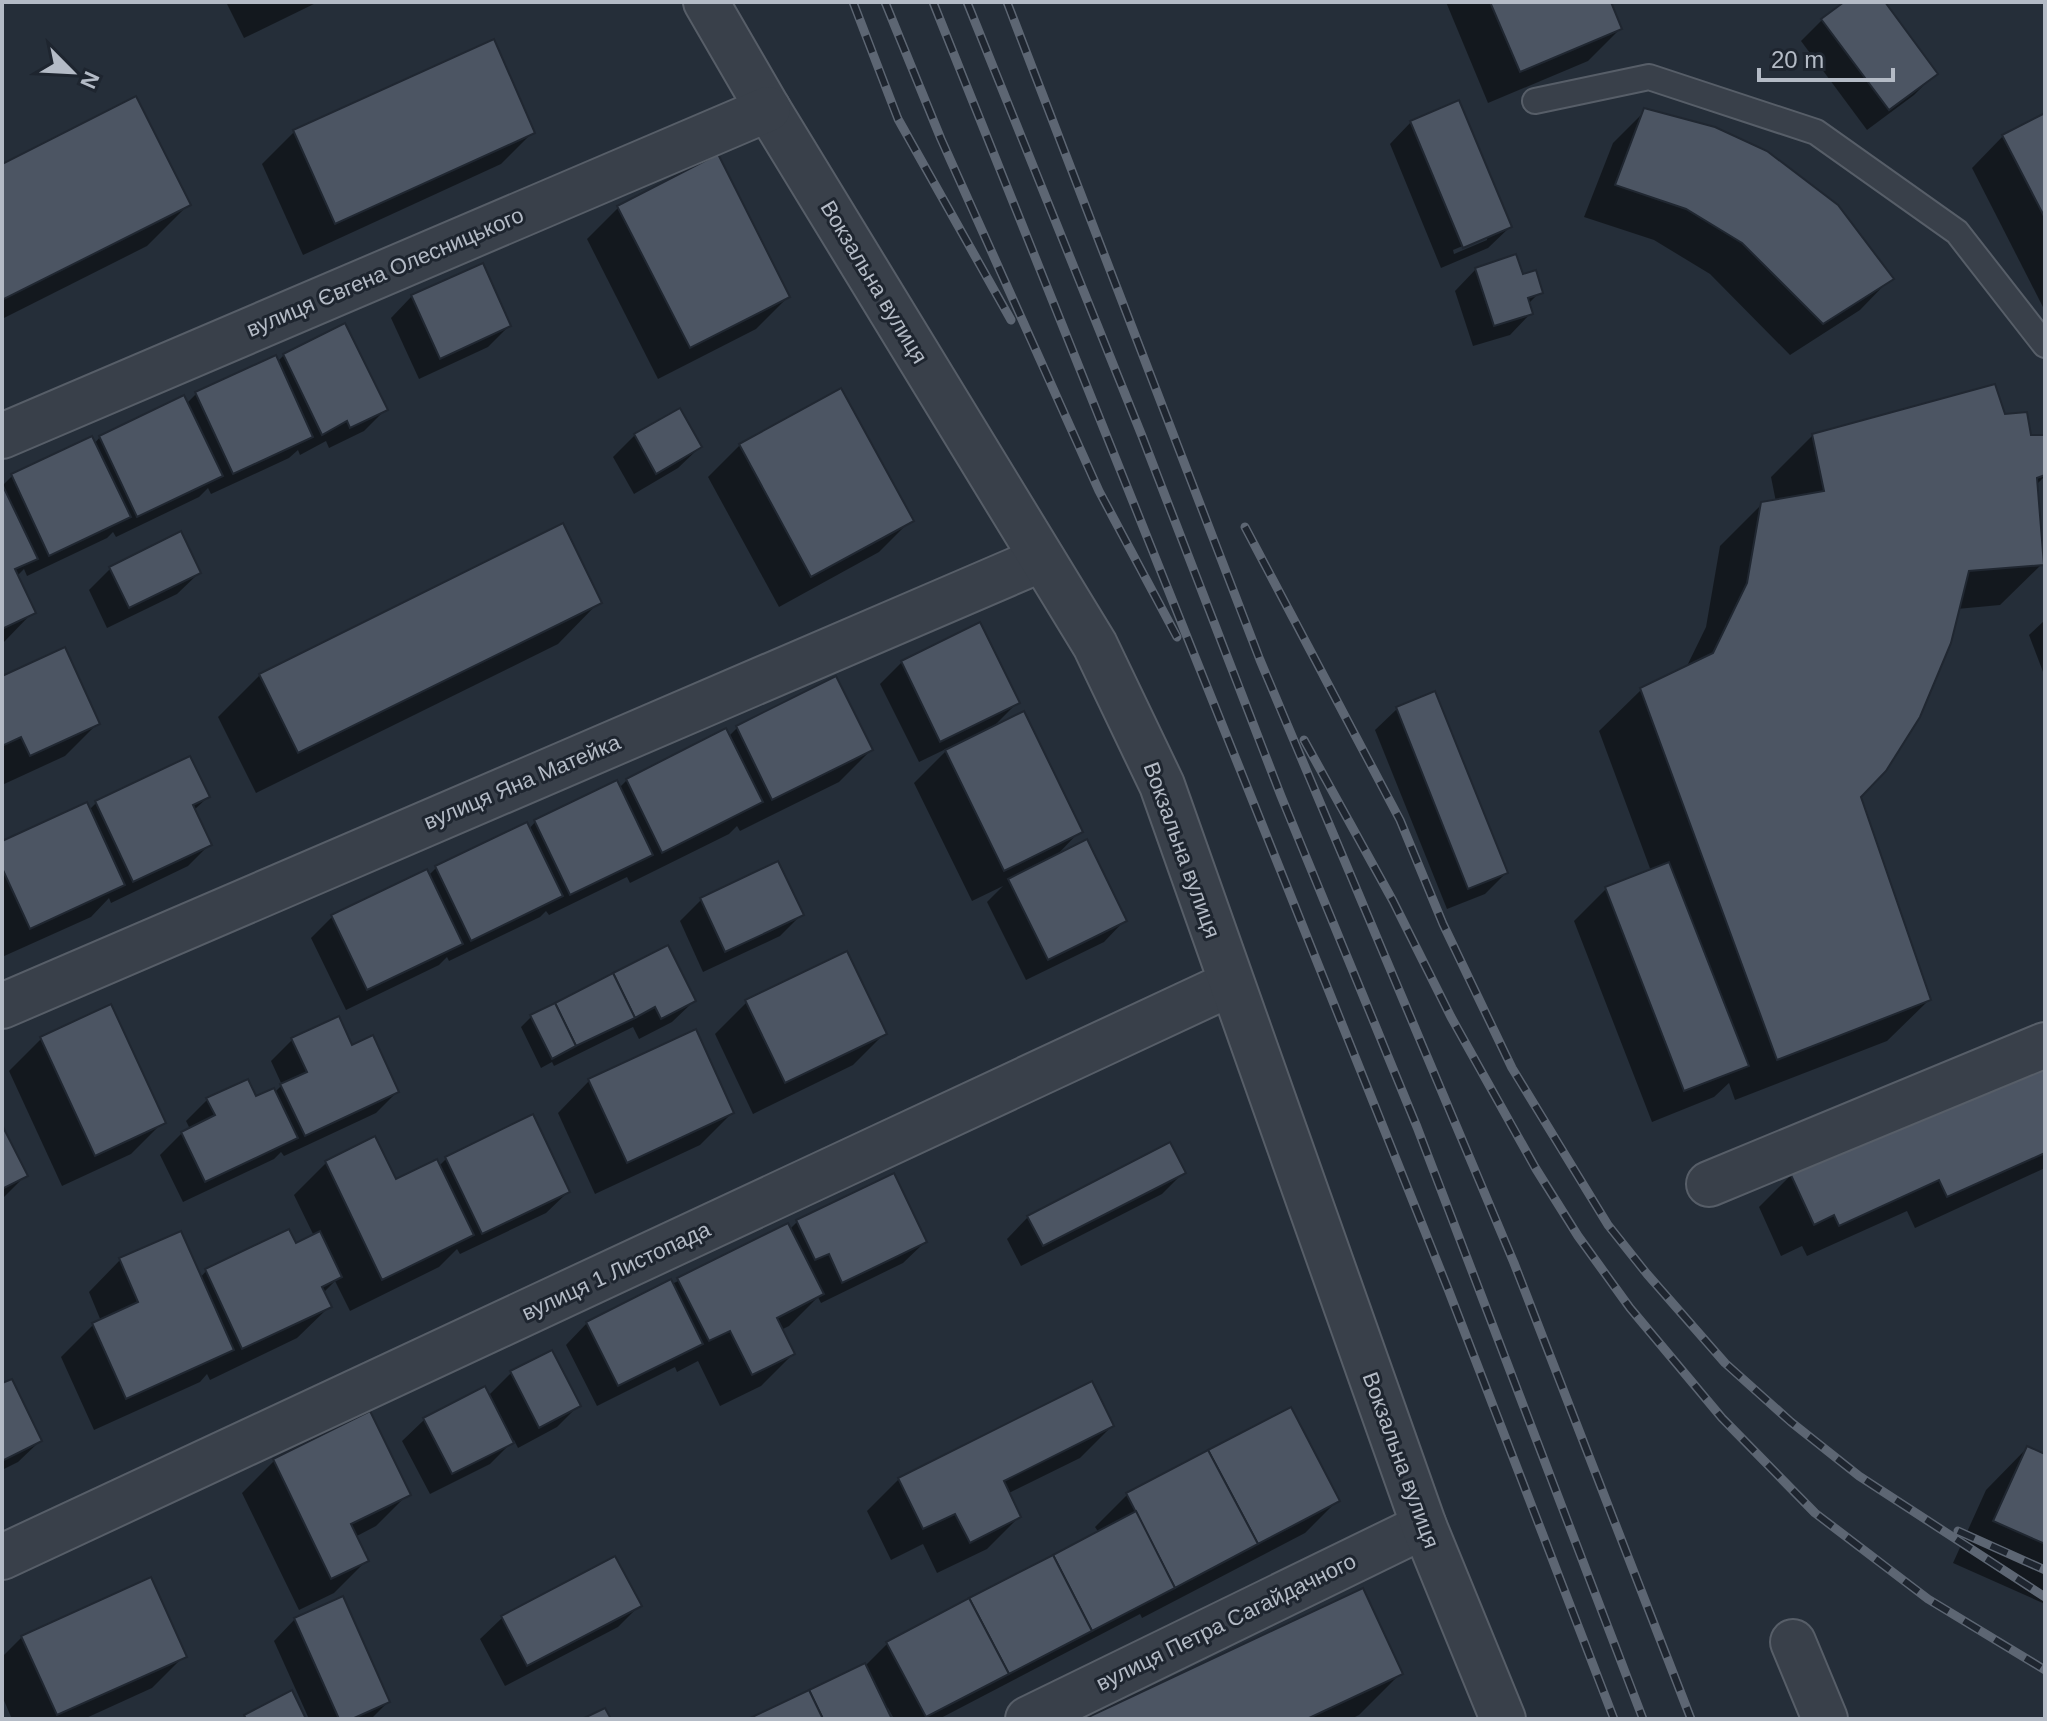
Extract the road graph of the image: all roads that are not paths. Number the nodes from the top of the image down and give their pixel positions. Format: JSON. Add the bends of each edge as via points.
{"nodes":[{"id":1,"x":706,"y":2,"type":"edge"},
{"id":2,"x":1535,"y":101,"type":"dead end"},
{"id":3,"x":768,"y":109,"type":"junction"},
{"id":4,"x":2045,"y":345,"type":"edge"},
{"id":5,"x":2,"y":436,"type":"edge"},
{"id":6,"x":1042,"y":559,"type":"junction"},
{"id":7,"x":1230,"y":984,"type":"junction"},
{"id":8,"x":2,"y":1006,"type":"edge"},
{"id":9,"x":2045,"y":1045,"type":"edge"},
{"id":10,"x":1709,"y":1184,"type":"dead end"},
{"id":11,"x":1424,"y":1526,"type":"junction"},
{"id":12,"x":2,"y":1557,"type":"edge"},
{"id":13,"x":1793,"y":1642,"type":"dead end"},
{"id":14,"x":1028,"y":1719,"type":"edge"},
{"id":15,"x":1503,"y":1719,"type":"edge"},
{"id":16,"x":1825,"y":1719,"type":"edge"}],
"edges":[{"from":1,"to":3,"type":"street","name":"Вокзальна вулиця"},
{"from":2,"to":4,"type":"lane","via":[[1649,77],[1816,132],[1957,232]]},
{"from":3,"to":5,"type":"street","name":"вулиця Євгена Олесницького"},
{"from":3,"to":6,"type":"street","name":"Вокзальна вулиця"},
{"from":6,"to":7,"type":"street","name":"Вокзальна вулиця","via":[[1095,645],[1162,785]]},
{"from":6,"to":8,"type":"street","name":"вулиця Яна Матейка"},
{"from":7,"to":11,"type":"street","name":"Вокзальна вулиця"},
{"from":7,"to":12,"type":"street","name":"вулиця 1 Листопада"},
{"from":9,"to":10,"type":"street"},
{"from":11,"to":14,"type":"street","name":"вулиця Петра Сагайдачного"},
{"from":11,"to":15,"type":"street","name":"Вокзальна вулиця"},
{"from":13,"to":16,"type":"street"}]}
